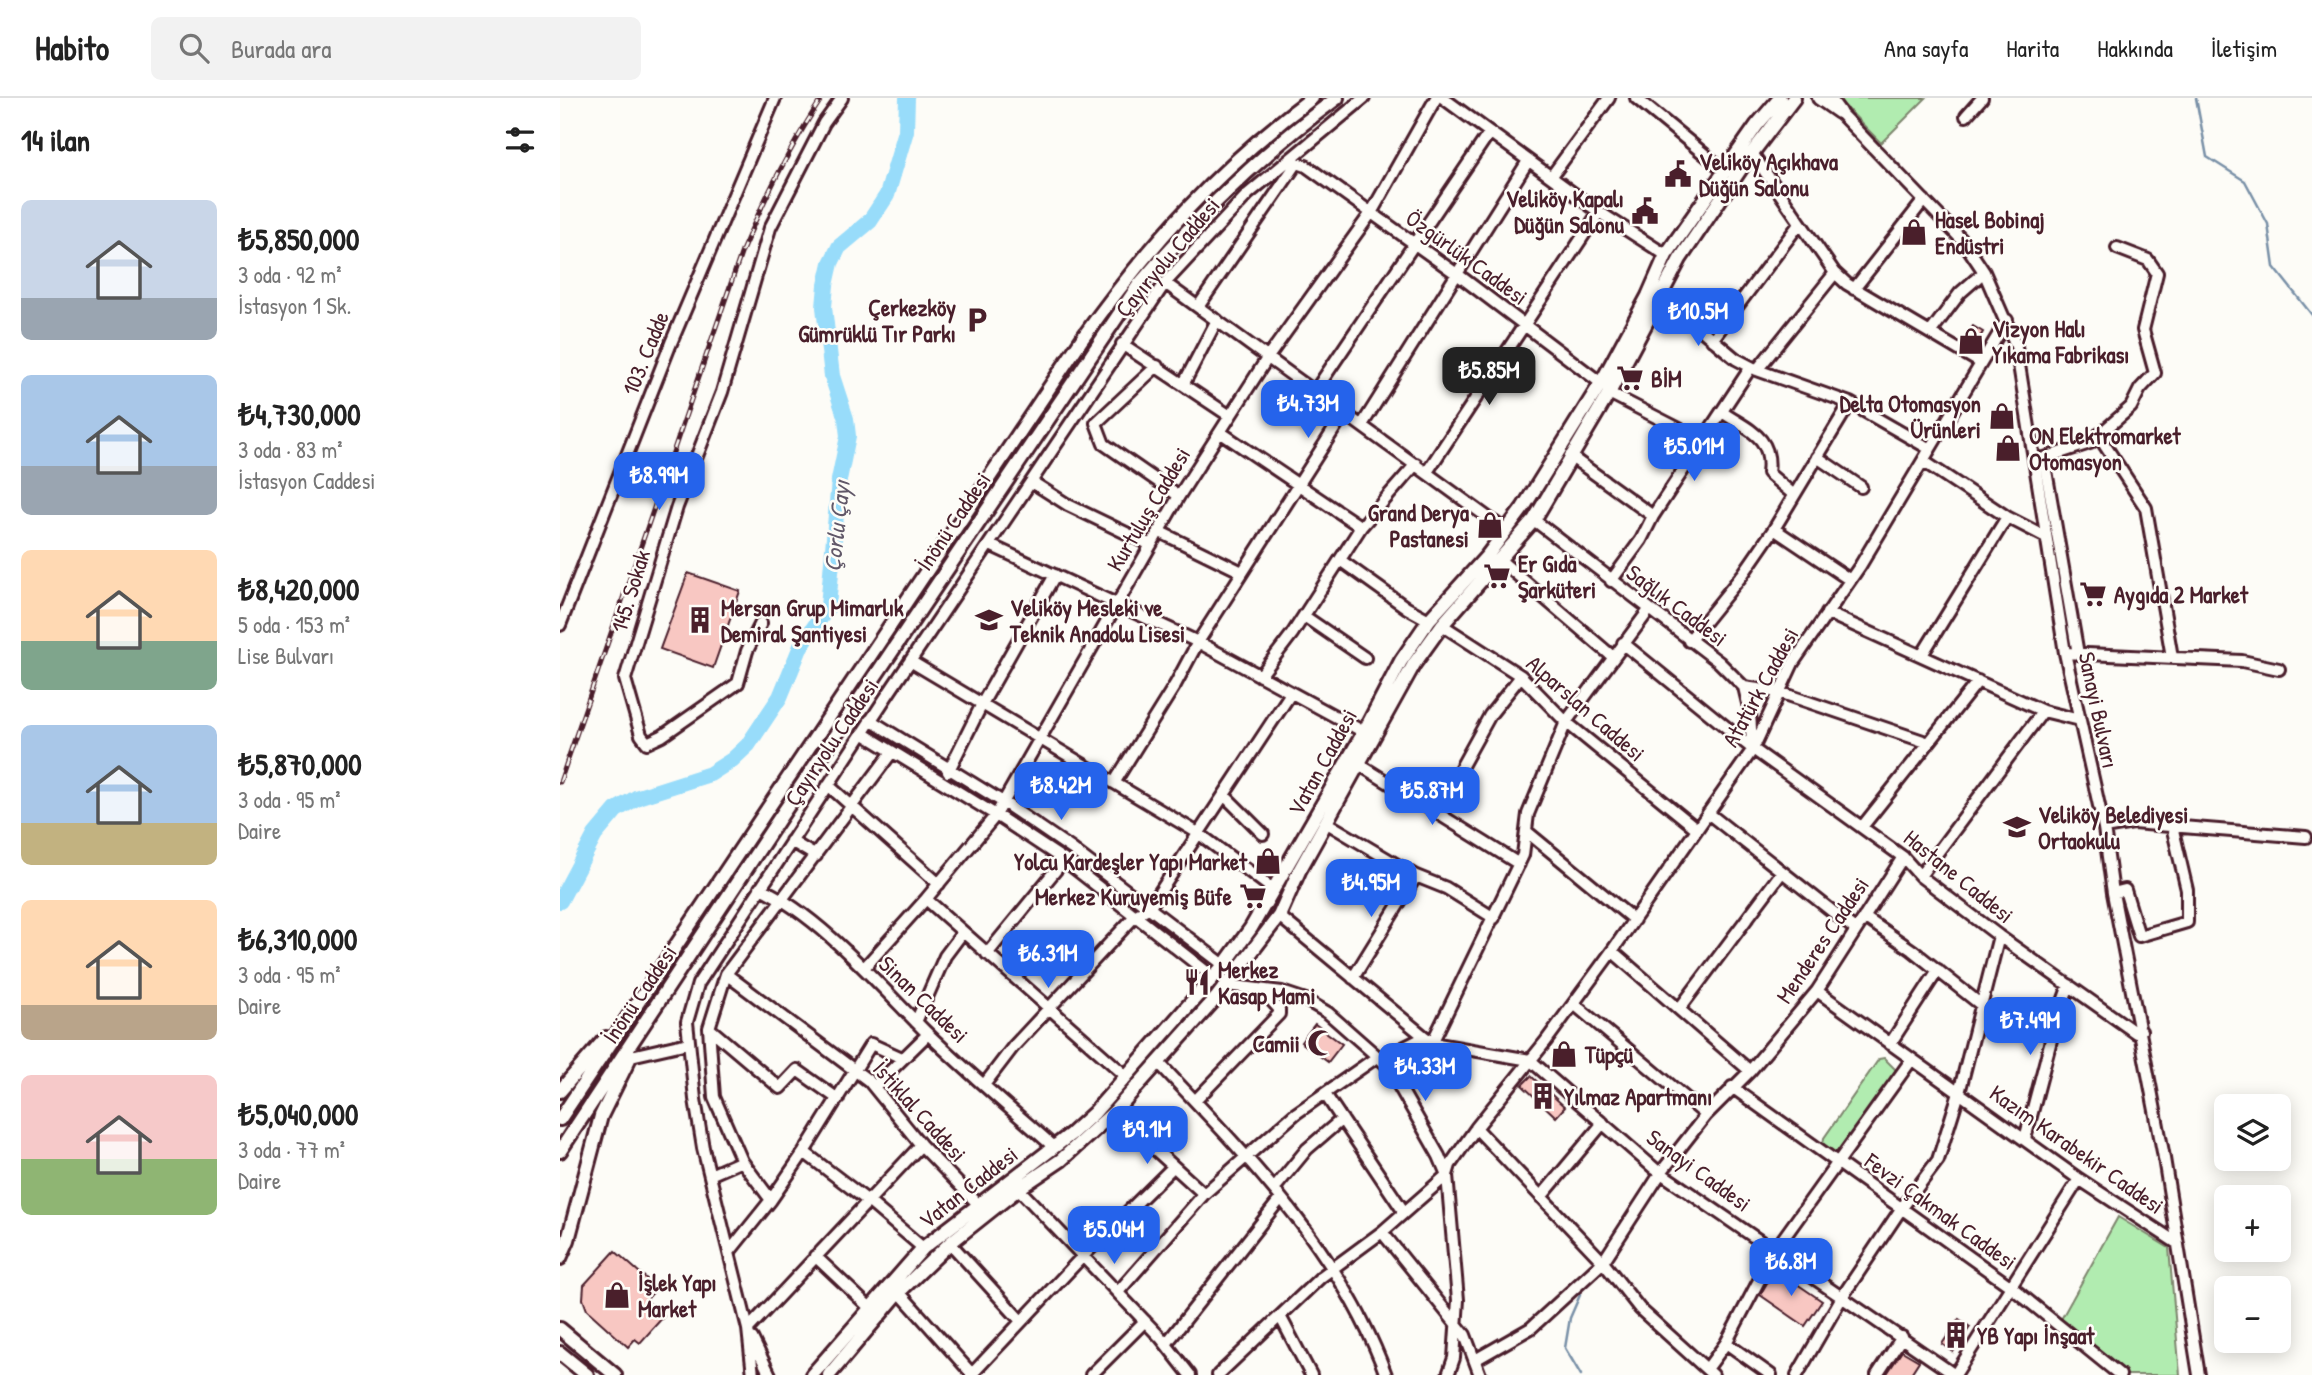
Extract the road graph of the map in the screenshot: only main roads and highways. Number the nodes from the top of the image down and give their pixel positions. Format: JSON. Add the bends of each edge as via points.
{"nodes":[{"id":1,"x":1312,"y":98,"type":"edge"},
{"id":2,"x":1337,"y":98,"type":"edge"},
{"id":3,"x":1780,"y":98,"type":"edge"},
{"id":4,"x":1794,"y":98,"type":"edge"},
{"id":5,"x":1819,"y":98,"type":"edge"},
{"id":6,"x":1829,"y":98,"type":"edge"},
{"id":7,"x":1605,"y":388,"type":"junction"},
{"id":8,"x":1513,"y":520,"type":"junction"},
{"id":9,"x":1529,"y":525,"type":"junction"},
{"id":10,"x":642,"y":995,"type":"junction"},
{"id":11,"x":651,"y":1014,"type":"junction"},
{"id":12,"x":560,"y":1091,"type":"edge"},
{"id":13,"x":560,"y":1119,"type":"edge"},
{"id":14,"x":560,"y":1151,"type":"edge"},
{"id":15,"x":1014,"y":1184,"type":"junction"},
{"id":16,"x":560,"y":1258,"type":"edge"},
{"id":17,"x":560,"y":1329,"type":"edge"},
{"id":18,"x":560,"y":1353,"type":"edge"},
{"id":19,"x":835,"y":1373,"type":"edge"},
{"id":20,"x":587,"y":1375,"type":"edge"},
{"id":21,"x":615,"y":1375,"type":"edge"},
{"id":22,"x":812,"y":1375,"type":"edge"}],
"edges":[{"from":1,"to":10,"type":"main road","via":[[1221,174],[1176,218],[1127,277]]},
{"from":2,"to":11,"type":"main road","name":"İnönü Caddesi","via":[[1240,176],[1187,228],[1138,286]]},
{"from":3,"to":7,"type":"main road","name":"Vatan Caddesi","via":[[1666,255]]},
{"from":4,"to":7,"type":"main road","name":"Vatan Caddesi","via":[[1680,259]]},
{"from":5,"to":6,"type":"main road","via":[[1839,112]]},
{"from":7,"to":8,"type":"main road","name":"Vatan Caddesi"},
{"from":7,"to":9,"type":"main road","name":"Vatan Caddesi"},
{"from":8,"to":9,"type":"main road"},
{"from":8,"to":15,"type":"main road","name":"Vatan Caddesi","via":[[1429,620],[1401,661],[1274,890],[1224,965],[1094,1114]]},
{"from":9,"to":15,"type":"main road","name":"Vatan Caddesi","via":[[1414,664],[1299,871],[1279,916],[1226,985],[1114,1112],[1061,1160]]},
{"from":10,"to":12,"type":"main road"},
{"from":10,"to":13,"type":"main road"},
{"from":11,"to":14,"type":"main road","name":"İnönü Caddesi"},
{"from":11,"to":16,"type":"main road","via":[[601,1116]]},
{"from":15,"to":19,"type":"main road","name":"Vatan Caddesi","via":[[899,1292]]},
{"from":15,"to":22,"type":"main road","name":"Vatan Caddesi","via":[[978,1204],[923,1248]]},
{"from":17,"to":21,"type":"main road"},
{"from":18,"to":20,"type":"main road"}]}
